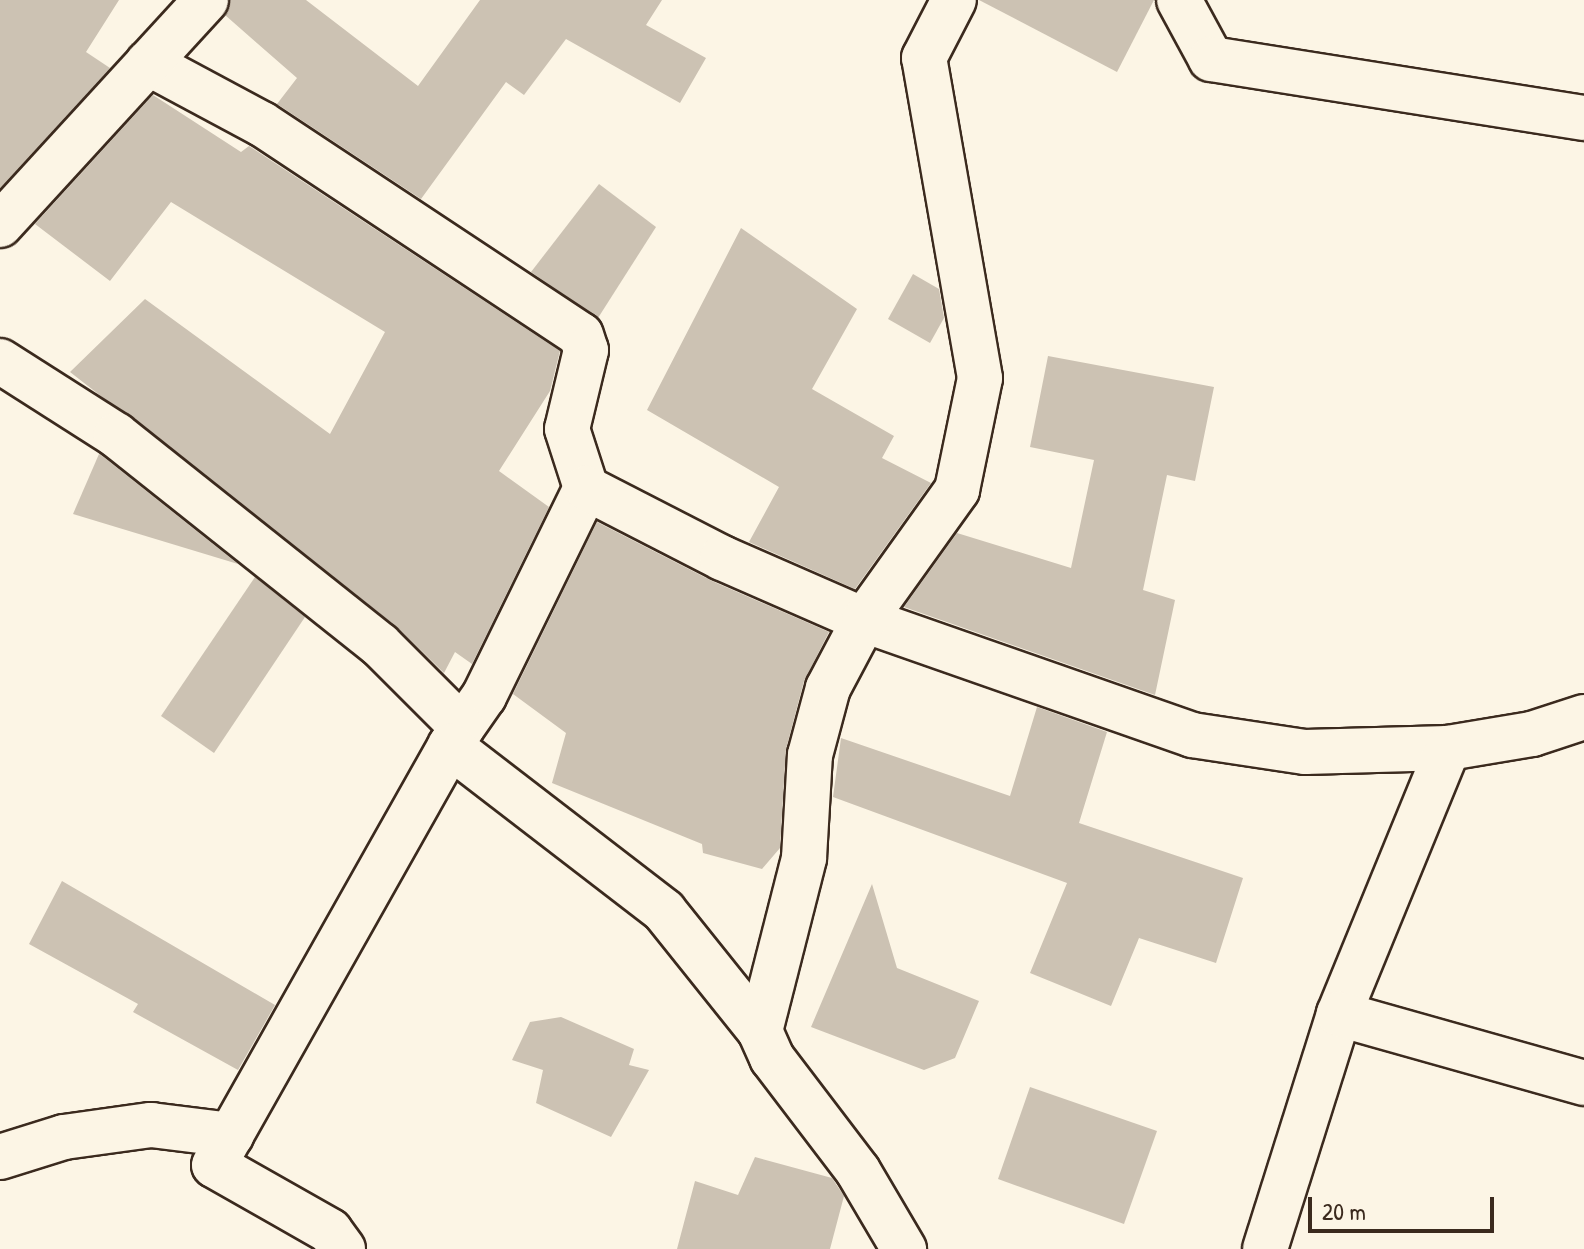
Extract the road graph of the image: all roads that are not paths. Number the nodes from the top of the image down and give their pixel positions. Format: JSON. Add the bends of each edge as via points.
{"nodes":[{"id":1,"x":206,"y":0,"type":"edge"},
{"id":2,"x":954,"y":0,"type":"edge"},
{"id":3,"x":1179,"y":0,"type":"edge"},
{"id":4,"x":148,"y":63,"type":"junction"},
{"id":5,"x":1584,"y":118,"type":"edge"},
{"id":6,"x":0,"y":225,"type":"edge"},
{"id":7,"x":0,"y":361,"type":"edge"},
{"id":8,"x":586,"y":488,"type":"junction"},
{"id":9,"x":864,"y":620,"type":"junction"},
{"id":10,"x":1584,"y":717,"type":"edge"},
{"id":11,"x":456,"y":736,"type":"junction"},
{"id":12,"x":1448,"y":748,"type":"junction"},
{"id":13,"x":1339,"y":1014,"type":"junction"},
{"id":14,"x":760,"y":1031,"type":"junction"},
{"id":15,"x":1584,"y":1083,"type":"edge"},
{"id":16,"x":231,"y":1135,"type":"junction"},
{"id":17,"x":0,"y":1157,"type":"edge"},
{"id":18,"x":343,"y":1249,"type":"edge"},
{"id":19,"x":904,"y":1249,"type":"edge"},
{"id":20,"x":1265,"y":1249,"type":"edge"}],
"edges":[{"from":1,"to":4,"type":"street"},
{"from":2,"to":9,"type":"street","via":[[924,58],[980,378],[957,490]]},
{"from":3,"to":5,"type":"street","via":[[1211,59]]},
{"from":4,"to":6,"type":"street"},
{"from":4,"to":8,"type":"street","via":[[262,124],[581,335],[586,350],[567,429]]},
{"from":7,"to":11,"type":"street","via":[[140,454],[380,645]]},
{"from":8,"to":9,"type":"street","via":[[722,558]]},
{"from":8,"to":11,"type":"street","via":[[484,696]]},
{"from":9,"to":12,"type":"street","via":[[1192,735],[1305,752]]},
{"from":9,"to":14,"type":"street","via":[[828,688],[810,755],[804,858]]},
{"from":10,"to":12,"type":"street","via":[[1532,734]]},
{"from":11,"to":14,"type":"street","via":[[664,911]]},
{"from":11,"to":16,"type":"street"},
{"from":12,"to":13,"type":"street"},
{"from":13,"to":15,"type":"street"},
{"from":13,"to":20,"type":"street"},
{"from":14,"to":19,"type":"street","via":[[772,1058],[858,1171]]},
{"from":16,"to":17,"type":"street","via":[[151,1125],[64,1137]]},
{"from":16,"to":18,"type":"street","via":[[214,1165],[330,1231]]}]}
